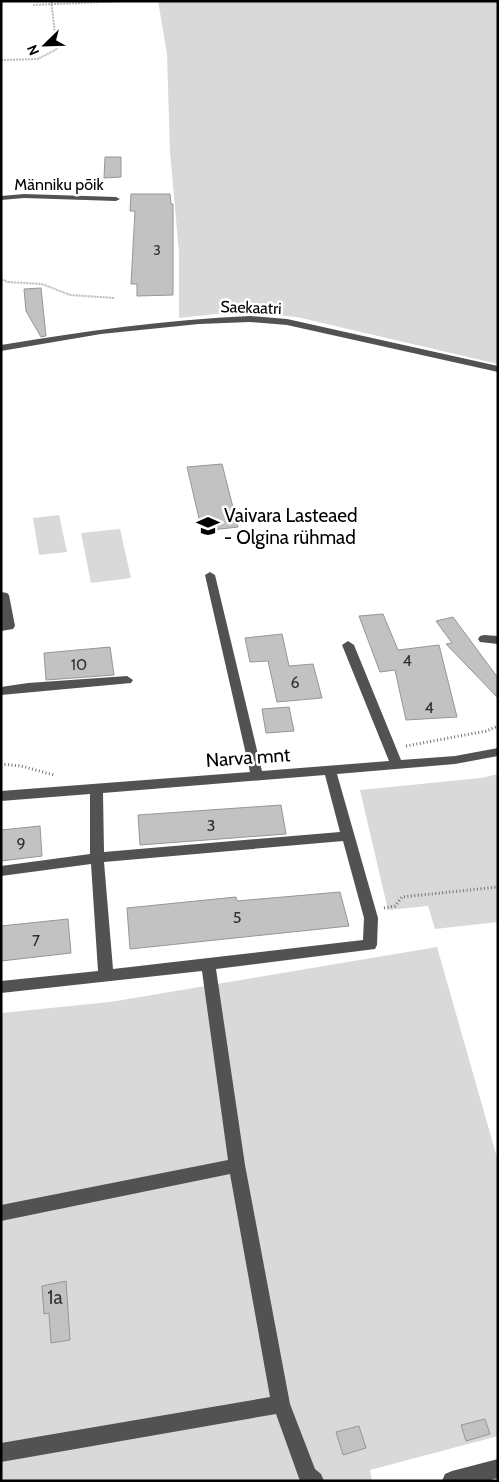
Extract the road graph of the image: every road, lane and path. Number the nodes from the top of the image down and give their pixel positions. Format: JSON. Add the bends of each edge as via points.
{"nodes":[{"id":1,"x":51,"y":1,"type":"edge"},
{"id":2,"x":126,"y":1,"type":"edge"},
{"id":3,"x":52,"y":4,"type":"junction"},
{"id":4,"x":33,"y":5,"type":"dead end"},
{"id":5,"x":1,"y":60,"type":"edge"},
{"id":6,"x":1,"y":198,"type":"edge"},
{"id":7,"x":116,"y":199,"type":"dead end"},
{"id":8,"x":1,"y":279,"type":"edge"},
{"id":9,"x":115,"y":298,"type":"dead end"},
{"id":10,"x":1,"y":348,"type":"edge"},
{"id":11,"x":498,"y":368,"type":"edge"},
{"id":12,"x":210,"y":575,"type":"dead end"},
{"id":13,"x":3,"y":595,"type":"dead end"},
{"id":14,"x":1,"y":627,"type":"edge"},
{"id":15,"x":484,"y":639,"type":"dead end"},
{"id":16,"x":498,"y":640,"type":"edge"},
{"id":17,"x":348,"y":645,"type":"dead end"},
{"id":18,"x":126,"y":680,"type":"dead end"},
{"id":19,"x":1,"y":691,"type":"edge"},
{"id":20,"x":498,"y":752,"type":"edge"},
{"id":21,"x":396,"y":763,"type":"junction"},
{"id":22,"x":330,"y":770,"type":"junction"},
{"id":23,"x":257,"y":775,"type":"junction"},
{"id":24,"x":96,"y":788,"type":"junction"},
{"id":25,"x":1,"y":796,"type":"edge"},
{"id":26,"x":348,"y":836,"type":"junction"},
{"id":27,"x":97,"y":858,"type":"junction"},
{"id":28,"x":1,"y":871,"type":"edge"},
{"id":29,"x":498,"y":887,"type":"edge"},
{"id":30,"x":369,"y":910,"type":"junction"},
{"id":31,"x":208,"y":964,"type":"junction"},
{"id":32,"x":106,"y":976,"type":"junction"},
{"id":33,"x":1,"y":987,"type":"edge"},
{"id":34,"x":237,"y":1165,"type":"junction"},
{"id":35,"x":1,"y":1213,"type":"edge"},
{"id":36,"x":281,"y":1404,"type":"junction"},
{"id":37,"x":1,"y":1453,"type":"edge"},
{"id":38,"x":498,"y":1468,"type":"edge"},
{"id":39,"x":314,"y":1481,"type":"edge"},
{"id":40,"x":452,"y":1481,"type":"edge"}],
"edges":[{"from":1,"to":3,"type":"path"},
{"from":2,"to":3,"type":"path"},
{"from":3,"to":4,"type":"path"},
{"from":3,"to":5,"type":"path","via":[[58,49],[38,59]]},
{"from":6,"to":7,"type":"street","name":"Männiku põik"},
{"from":8,"to":9,"type":"path","via":[[42,284],[70,295]]},
{"from":10,"to":11,"type":"street","name":"Saekaatri","via":[[101,331],[250,319],[287,322]]},
{"from":12,"to":23,"type":"street"},
{"from":13,"to":14,"type":"street","via":[[9,626]]},
{"from":15,"to":16,"type":"street"},
{"from":17,"to":21,"type":"street"},
{"from":18,"to":19,"type":"street"},
{"from":20,"to":21,"type":"street","name":"Narva mnt","via":[[455,760]]},
{"from":21,"to":22,"type":"street","name":"Narva mnt"},
{"from":22,"to":23,"type":"street","name":"Narva mnt"},
{"from":22,"to":26,"type":"street"},
{"from":23,"to":24,"type":"street","name":"Narva mnt"},
{"from":24,"to":25,"type":"street","name":"Narva mnt"},
{"from":24,"to":27,"type":"street"},
{"from":26,"to":27,"type":"street"},
{"from":26,"to":30,"type":"street"},
{"from":27,"to":28,"type":"street"},
{"from":27,"to":32,"type":"street"},
{"from":29,"to":30,"type":"path","via":[[402,896],[394,906]]},
{"from":30,"to":31,"type":"street","via":[[370,945]]},
{"from":31,"to":32,"type":"street"},
{"from":31,"to":34,"type":"street"},
{"from":32,"to":33,"type":"street"},
{"from":34,"to":35,"type":"street"},
{"from":34,"to":36,"type":"street"},
{"from":36,"to":37,"type":"street"},
{"from":36,"to":39,"type":"street","via":[[308,1476]]},
{"from":38,"to":40,"type":"street"}]}
